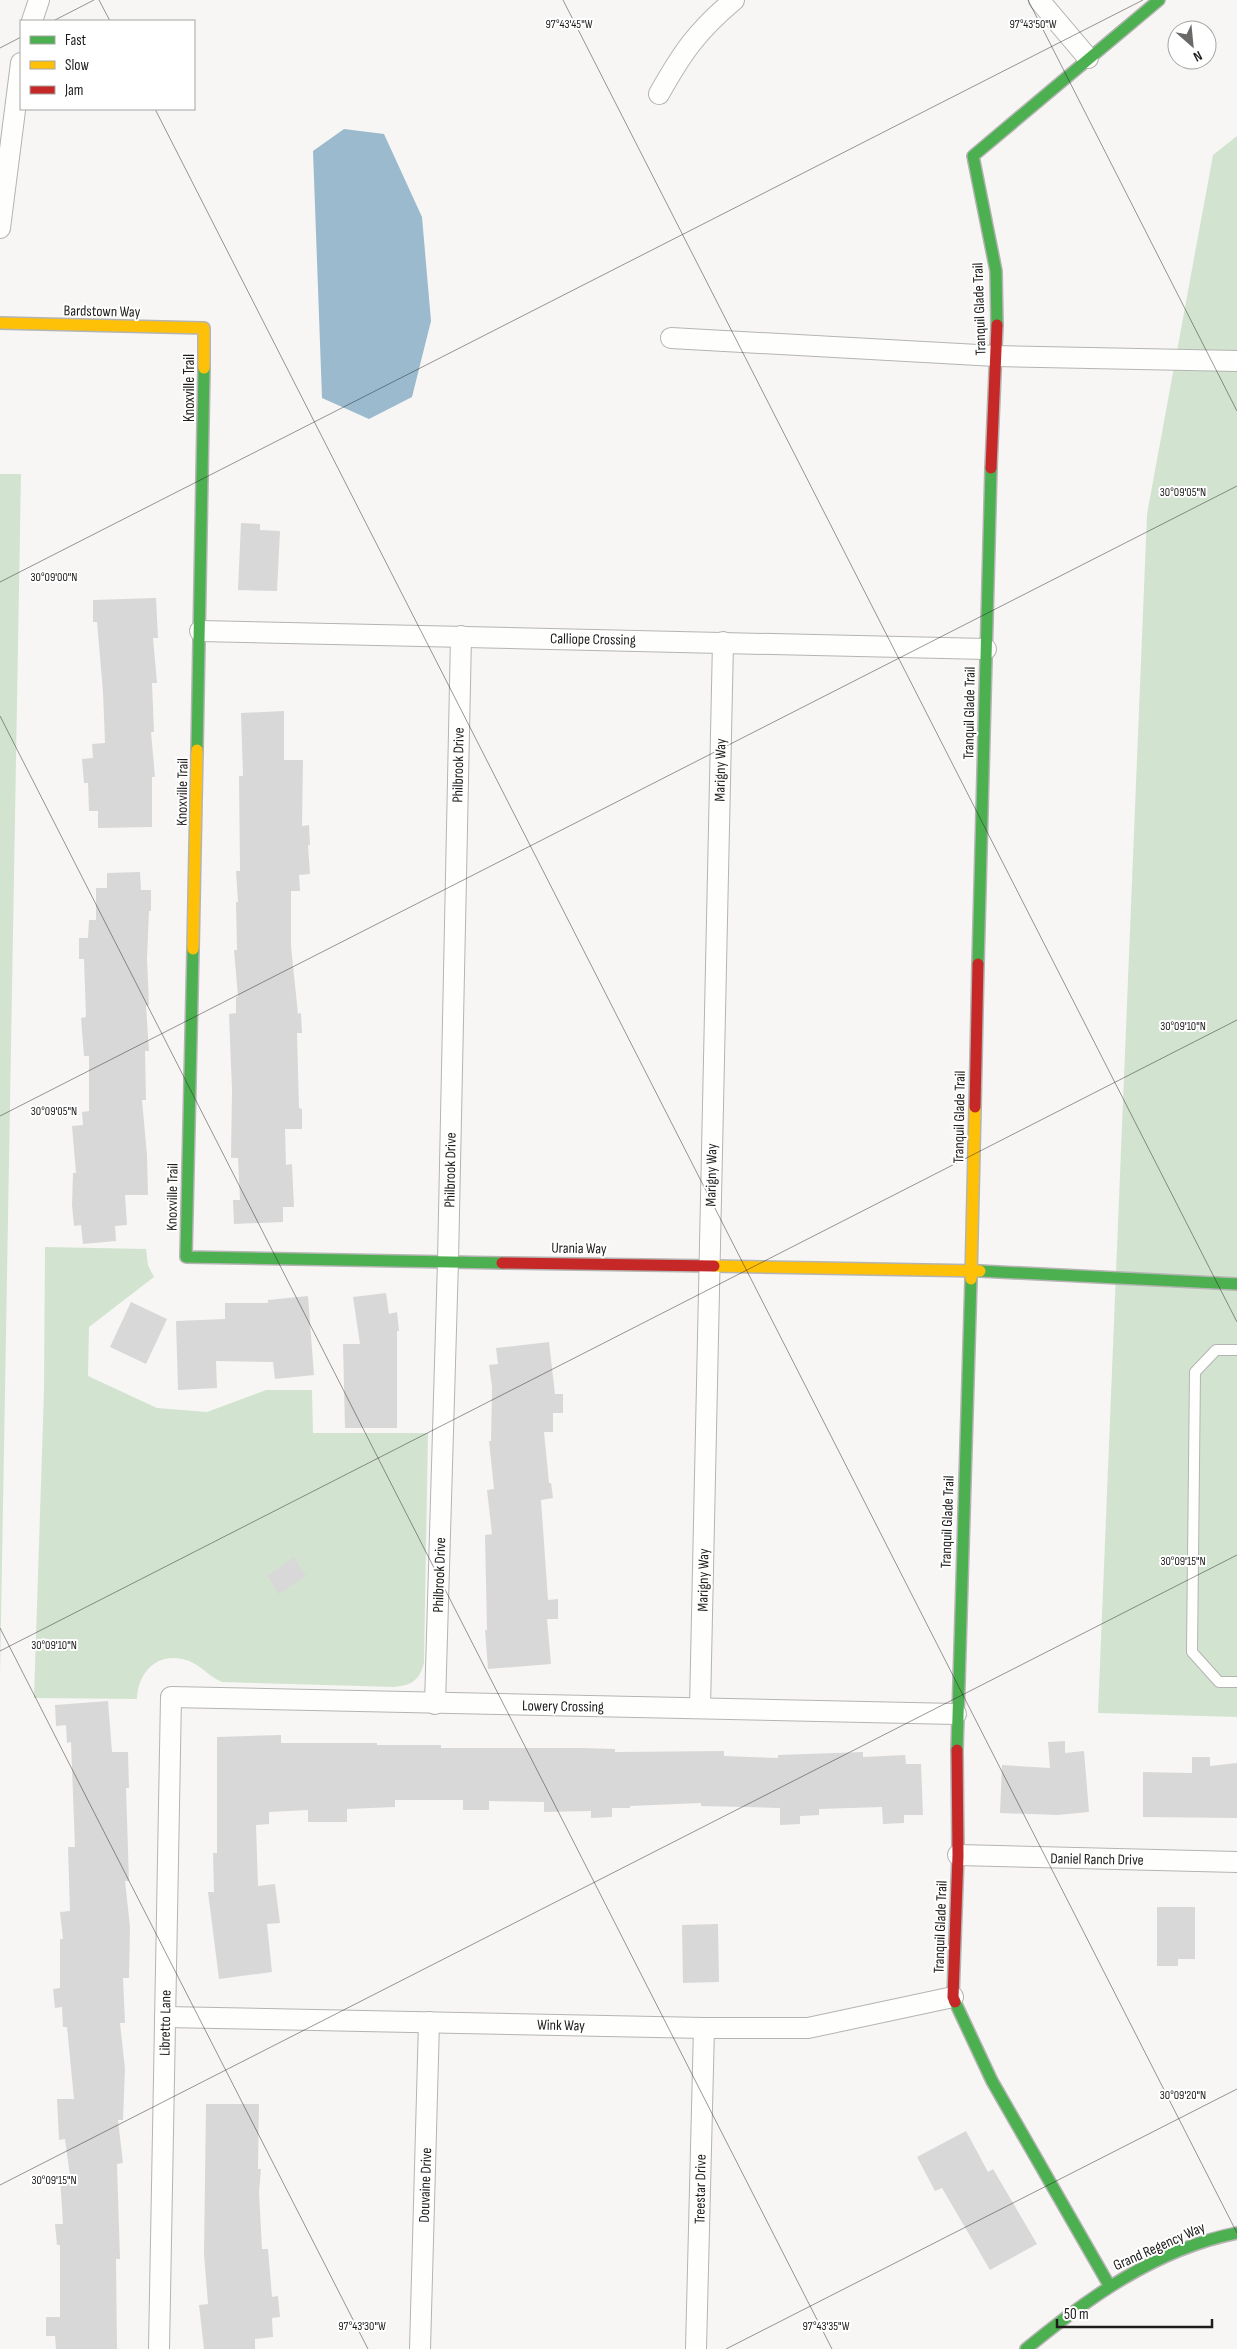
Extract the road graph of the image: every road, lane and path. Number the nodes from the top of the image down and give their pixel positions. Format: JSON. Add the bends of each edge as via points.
{"nodes":[{"id":1,"x":39,"y":0,"type":"edge"},
{"id":2,"x":734,"y":0,"type":"edge"},
{"id":3,"x":1039,"y":0,"type":"edge"},
{"id":4,"x":1159,"y":0,"type":"edge"},
{"id":5,"x":32,"y":20,"type":"edge"},
{"id":6,"x":1088,"y":58,"type":"junction"},
{"id":7,"x":20,"y":71,"type":"edge"},
{"id":8,"x":659,"y":94,"type":"dead end"},
{"id":9,"x":0,"y":228,"type":"edge"},
{"id":10,"x":0,"y":323,"type":"edge"},
{"id":11,"x":204,"y":328,"type":"joint"},
{"id":12,"x":671,"y":338,"type":"dead end"},
{"id":13,"x":996,"y":356,"type":"junction"},
{"id":14,"x":1237,"y":362,"type":"edge"},
{"id":15,"x":200,"y":631,"type":"junction"},
{"id":16,"x":460,"y":636,"type":"junction"},
{"id":17,"x":723,"y":642,"type":"junction"},
{"id":18,"x":986,"y":649,"type":"junction"},
{"id":19,"x":186,"y":1257,"type":"joint"},
{"id":20,"x":448,"y":1261,"type":"junction"},
{"id":21,"x":709,"y":1266,"type":"junction"},
{"id":22,"x":971,"y":1271,"type":"junction"},
{"id":23,"x":1237,"y":1284,"type":"edge"},
{"id":24,"x":1237,"y":1350,"type":"edge"},
{"id":25,"x":1237,"y":1682,"type":"edge"},
{"id":26,"x":171,"y":1697,"type":"joint"},
{"id":27,"x":435,"y":1704,"type":"junction"},
{"id":28,"x":700,"y":1708,"type":"junction"},
{"id":29,"x":956,"y":1714,"type":"junction"},
{"id":30,"x":958,"y":1855,"type":"junction"},
{"id":31,"x":1237,"y":1862,"type":"edge"},
{"id":32,"x":953,"y":1997,"type":"junction"},
{"id":33,"x":166,"y":2017,"type":"junction"},
{"id":34,"x":429,"y":2022,"type":"junction"},
{"id":35,"x":704,"y":2028,"type":"junction"},
{"id":36,"x":1237,"y":2234,"type":"edge"},
{"id":37,"x":1109,"y":2285,"type":"junction"},
{"id":38,"x":159,"y":2349,"type":"edge"},
{"id":39,"x":420,"y":2349,"type":"edge"},
{"id":40,"x":696,"y":2349,"type":"edge"},
{"id":41,"x":1026,"y":2349,"type":"edge"}],
"edges":[{"from":1,"to":5,"type":"street"},
{"from":2,"to":8,"type":"street","via":[[709,21],[682,52]]},
{"from":3,"to":6,"type":"street"},
{"from":4,"to":6,"type":"street","name":"Tranquil Glade Trail"},
{"from":6,"to":13,"type":"street","name":"Tranquil Glade Trail","via":[[973,156],[996,271]]},
{"from":7,"to":9,"type":"street"},
{"from":10,"to":11,"type":"street","name":"Bardstown Way"},
{"from":11,"to":15,"type":"street","name":"Knoxville Trail"},
{"from":12,"to":13,"type":"street"},
{"from":13,"to":14,"type":"street"},
{"from":13,"to":18,"type":"street","name":"Tranquil Glade Trail"},
{"from":15,"to":16,"type":"street","name":"Calliope Crossing"},
{"from":15,"to":19,"type":"street","name":"Knoxville Trail"},
{"from":16,"to":17,"type":"street","name":"Calliope Crossing"},
{"from":16,"to":20,"type":"street","name":"Philbrook Drive"},
{"from":17,"to":18,"type":"street","name":"Calliope Crossing"},
{"from":17,"to":21,"type":"street","name":"Marigny Way"},
{"from":18,"to":22,"type":"street","name":"Tranquil Glade Trail"},
{"from":19,"to":20,"type":"street","name":"Urania Way"},
{"from":20,"to":21,"type":"street","name":"Urania Way"},
{"from":20,"to":27,"type":"street","name":"Philbrook Drive"},
{"from":21,"to":22,"type":"street","name":"Urania Way"},
{"from":21,"to":28,"type":"street","name":"Marigny Way"},
{"from":22,"to":23,"type":"street","name":"Urania Way"},
{"from":22,"to":29,"type":"street","name":"Tranquil Glade Trail"},
{"from":24,"to":25,"type":"lane","via":[[1216,1350],[1195,1372],[1192,1652],[1219,1682]]},
{"from":26,"to":27,"type":"street","name":"Lowery Crossing"},
{"from":26,"to":33,"type":"street","name":"Libretto Lane"},
{"from":27,"to":28,"type":"street","name":"Lowery Crossing"},
{"from":28,"to":29,"type":"street","name":"Lowery Crossing"},
{"from":29,"to":30,"type":"street","name":"Tranquil Glade Trail"},
{"from":30,"to":31,"type":"street","name":"Daniel Ranch Drive"},
{"from":30,"to":32,"type":"street","name":"Tranquil Glade Trail"},
{"from":32,"to":35,"type":"street","name":"Wink Way","via":[[808,2028]]},
{"from":32,"to":37,"type":"street","name":"Tranquil Glade Trail","via":[[992,2081]]},
{"from":33,"to":34,"type":"street","name":"Wink Way"},
{"from":33,"to":38,"type":"street","name":"Libretto Lane"},
{"from":34,"to":35,"type":"street","name":"Wink Way"},
{"from":34,"to":39,"type":"street","name":"Douvaine Drive"},
{"from":35,"to":40,"type":"street","name":"Treestar Drive"},
{"from":36,"to":37,"type":"street","name":"Grand Regency Way","via":[[1215,2237],[1144,2266]]},
{"from":37,"to":41,"type":"street","name":"Grand Regency Way"}]}
